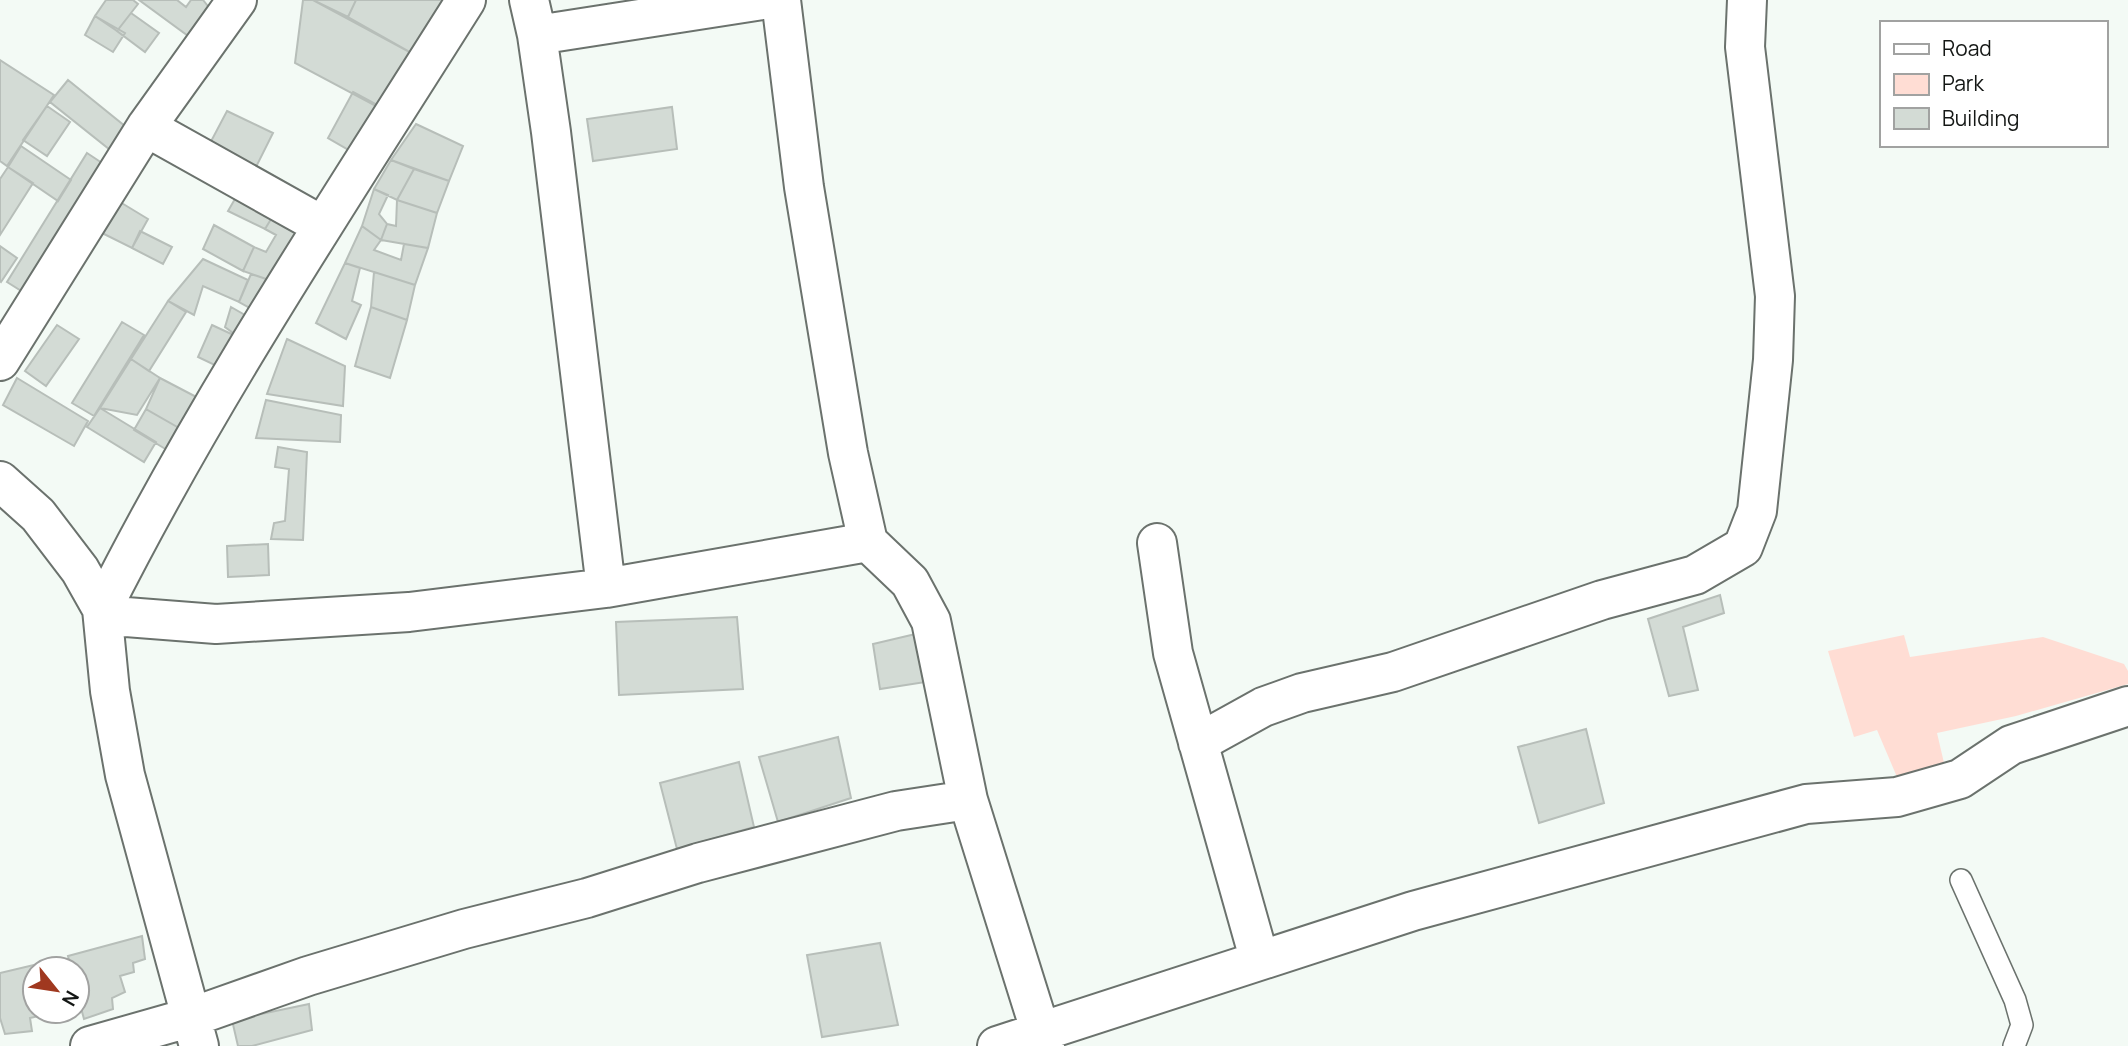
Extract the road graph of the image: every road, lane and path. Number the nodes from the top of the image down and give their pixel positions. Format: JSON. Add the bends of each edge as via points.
{"nodes":[{"id":1,"x":237,"y":0,"type":"edge"},
{"id":2,"x":466,"y":0,"type":"edge"},
{"id":3,"x":762,"y":0,"type":"edge"},
{"id":4,"x":781,"y":0,"type":"edge"},
{"id":5,"x":1747,"y":0,"type":"edge"},
{"id":6,"x":533,"y":17,"type":"edge"},
{"id":7,"x":146,"y":127,"type":"junction"},
{"id":8,"x":323,"y":226,"type":"junction"},
{"id":9,"x":0,"y":361,"type":"edge"},
{"id":10,"x":0,"y":481,"type":"edge"},
{"id":11,"x":869,"y":542,"type":"junction"},
{"id":12,"x":1157,"y":543,"type":"dead end"},
{"id":13,"x":606,"y":588,"type":"junction"},
{"id":14,"x":103,"y":614,"type":"junction"},
{"id":15,"x":2128,"y":706,"type":"edge"},
{"id":16,"x":1198,"y":743,"type":"junction"},
{"id":17,"x":968,"y":800,"type":"junction"},
{"id":18,"x":1961,"y":880,"type":"dead end"},
{"id":19,"x":1259,"y":958,"type":"junction"},
{"id":20,"x":195,"y":1031,"type":"edge"},
{"id":21,"x":1044,"y":1040,"type":"edge"},
{"id":22,"x":90,"y":1046,"type":"edge"},
{"id":23,"x":997,"y":1046,"type":"edge"},
{"id":24,"x":2014,"y":1046,"type":"edge"}],
"edges":[{"from":1,"to":7,"type":"street"},
{"from":2,"to":8,"type":"street"},
{"from":3,"to":6,"type":"street"},
{"from":4,"to":11,"type":"street","via":[[804,187],[848,453]]},
{"from":5,"to":16,"type":"street","via":[[1745,47],[1775,296],[1758,499],[1743,547],[1695,575],[1589,605],[1393,672],[1263,707]]},
{"from":6,"to":13,"type":"street"},
{"from":7,"to":8,"type":"street"},
{"from":7,"to":9,"type":"street"},
{"from":8,"to":14,"type":"street","via":[[194,442]]},
{"from":10,"to":14,"type":"street","via":[[38,515],[80,570]]},
{"from":11,"to":13,"type":"street"},
{"from":11,"to":17,"type":"street","via":[[910,582],[931,621]]},
{"from":12,"to":16,"type":"street","via":[[1173,653]]},
{"from":13,"to":14,"type":"street","via":[[306,620],[216,624]]},
{"from":14,"to":20,"type":"street","via":[[125,775]]},
{"from":15,"to":19,"type":"street","via":[[2011,745],[1960,779],[1896,797],[1806,804],[1413,911]]},
{"from":16,"to":19,"type":"street"},
{"from":17,"to":20,"type":"street","via":[[896,811],[464,929],[308,976]]},
{"from":17,"to":21,"type":"street"},
{"from":18,"to":24,"type":"lane","via":[[2015,1000],[2022,1025]]},
{"from":19,"to":21,"type":"street"},
{"from":20,"to":22,"type":"street"},
{"from":21,"to":23,"type":"street"}]}
